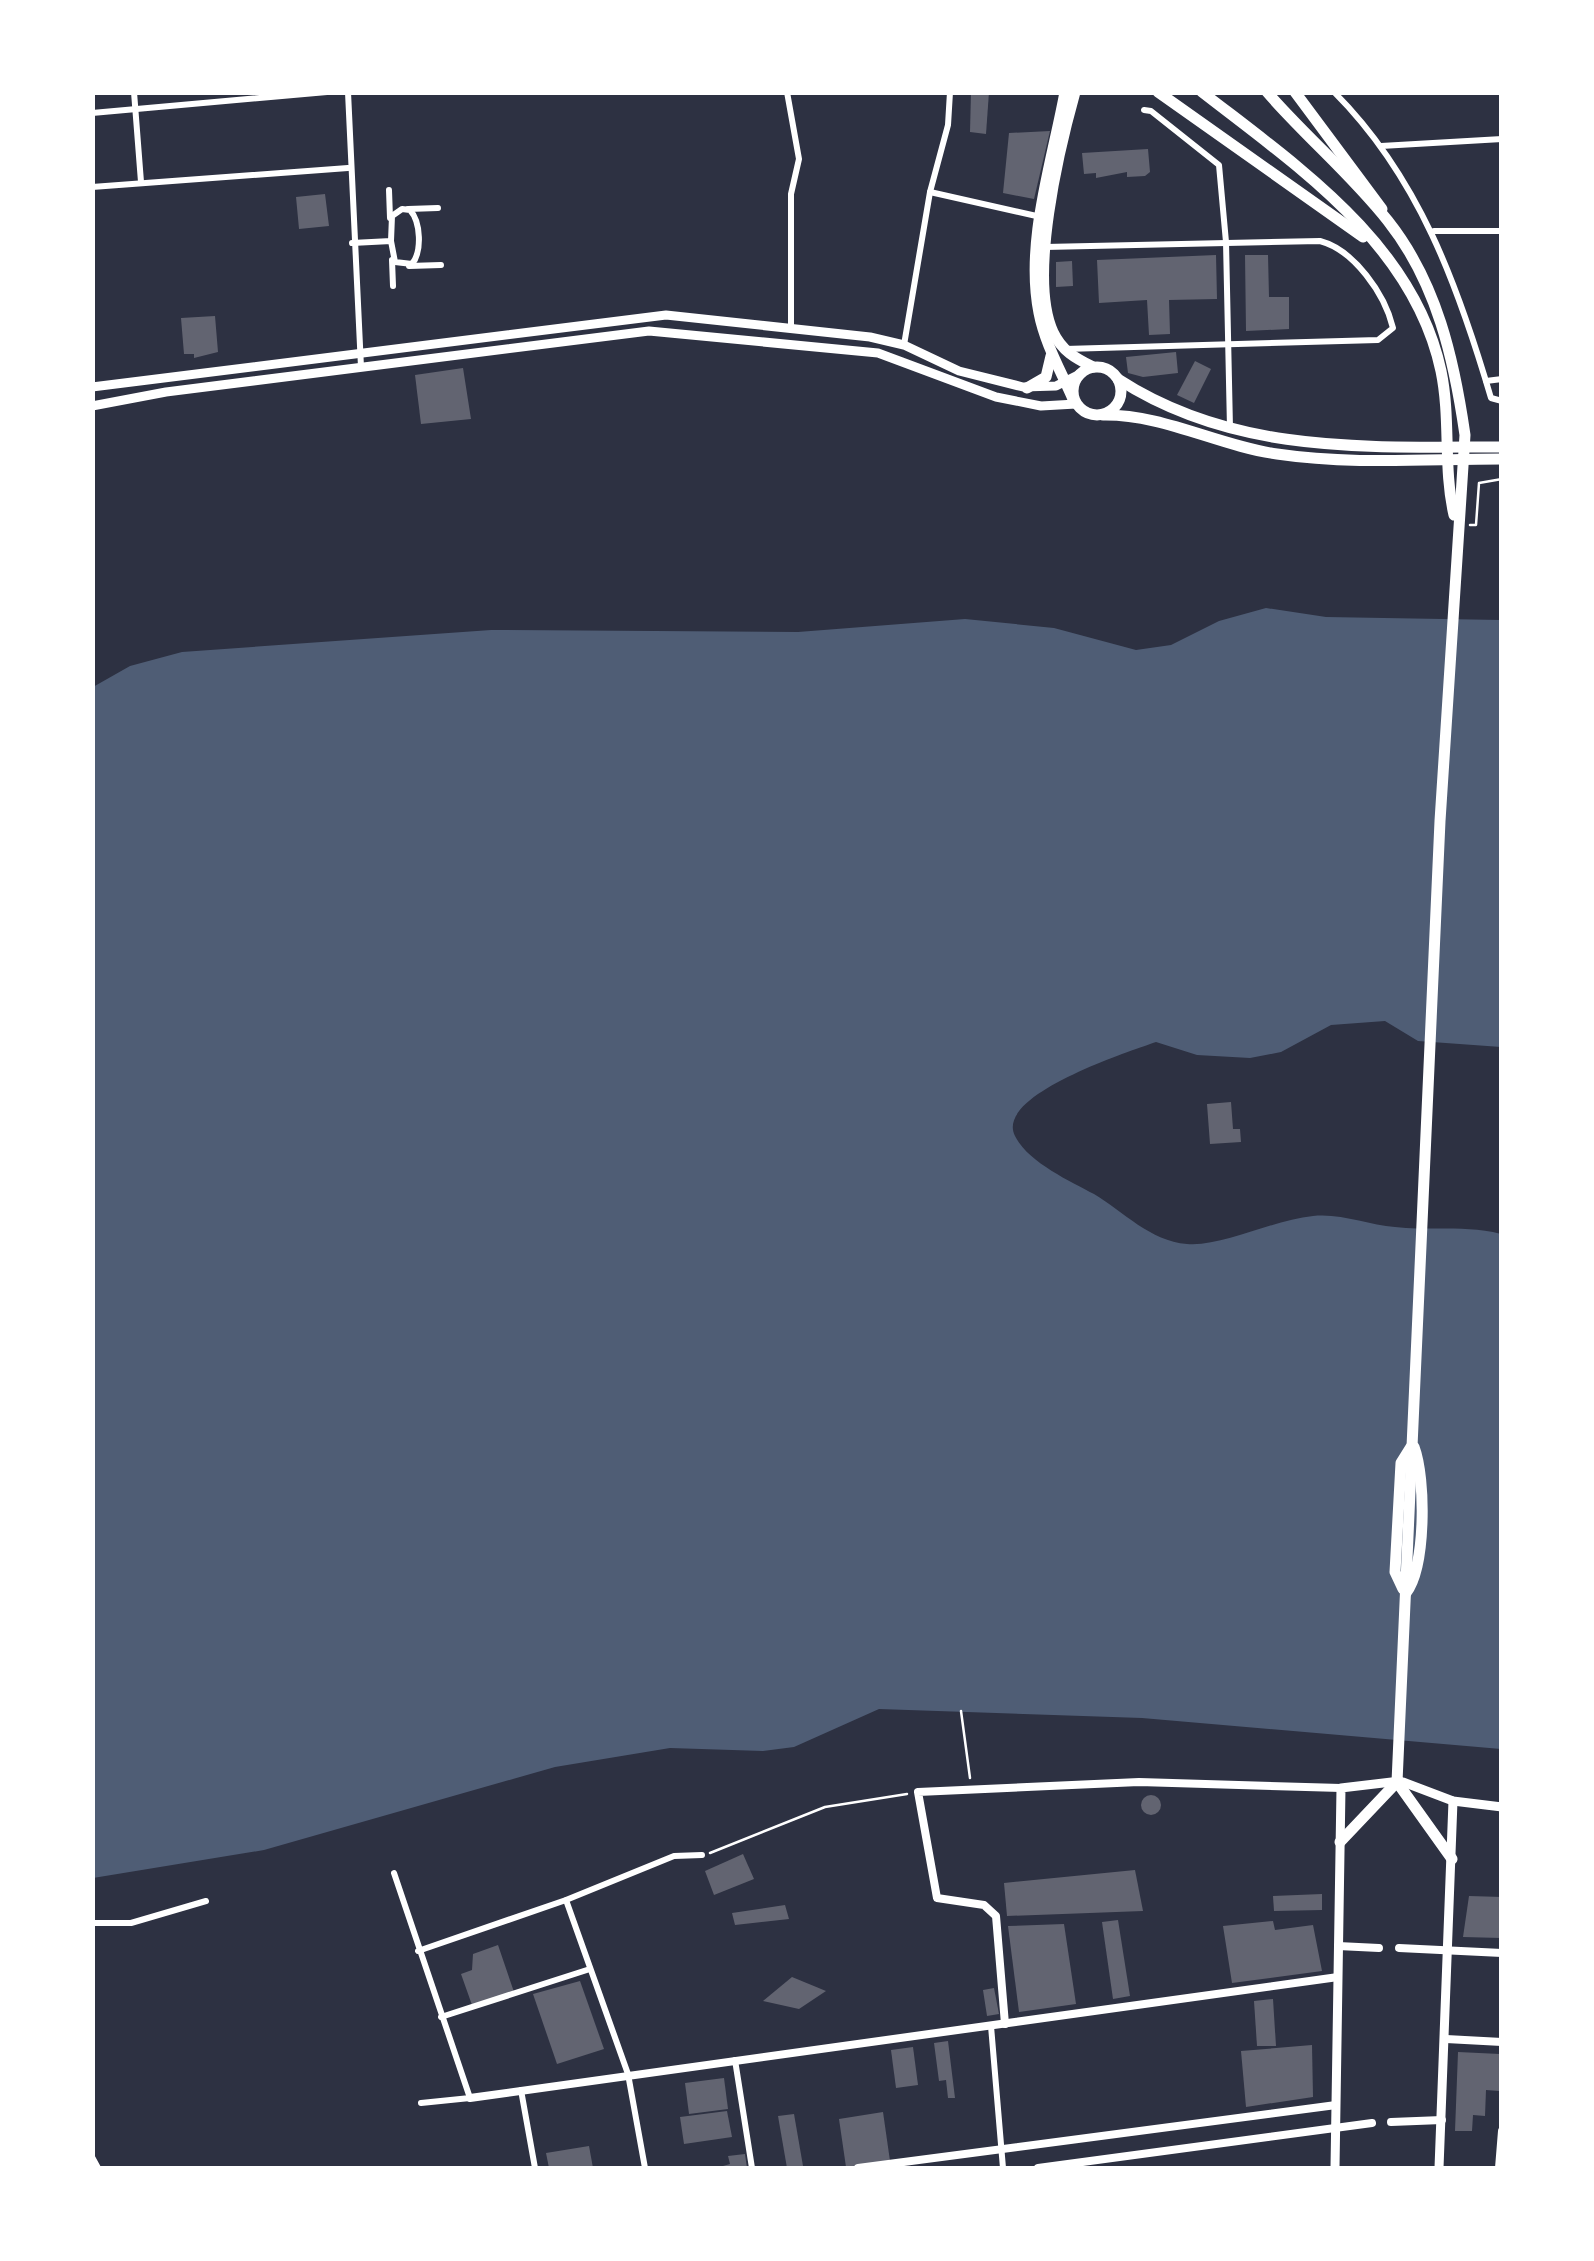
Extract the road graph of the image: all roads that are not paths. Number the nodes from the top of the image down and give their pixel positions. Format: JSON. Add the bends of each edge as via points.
{"nodes":[{"id":1,"x":134,"y":92,"type":"edge"},
{"id":2,"x":328,"y":92,"type":"edge"},
{"id":3,"x":348,"y":92,"type":"edge"},
{"id":4,"x":788,"y":92,"type":"edge"},
{"id":5,"x":950,"y":92,"type":"edge"},
{"id":6,"x":1065,"y":92,"type":"edge"},
{"id":7,"x":1075,"y":92,"type":"edge"},
{"id":8,"x":1158,"y":92,"type":"edge"},
{"id":9,"x":1202,"y":92,"type":"edge"},
{"id":10,"x":1268,"y":92,"type":"edge"},
{"id":11,"x":1295,"y":92,"type":"edge"},
{"id":12,"x":1334,"y":92,"type":"edge"},
{"id":13,"x":136,"y":110,"type":"junction"},
{"id":14,"x":1144,"y":110,"type":"dead end"},
{"id":15,"x":92,"y":113,"type":"edge"},
{"id":16,"x":1502,"y":139,"type":"edge"},
{"id":17,"x":1381,"y":146,"type":"junction"},
{"id":18,"x":348,"y":168,"type":"junction"},
{"id":19,"x":141,"y":182,"type":"junction"},
{"id":20,"x":92,"y":187,"type":"edge"},
{"id":21,"x":389,"y":190,"type":"dead end"},
{"id":22,"x":930,"y":192,"type":"junction"},
{"id":23,"x":438,"y":208,"type":"dead end"},
{"id":24,"x":402,"y":209,"type":"junction"},
{"id":25,"x":1045,"y":218,"type":"junction"},
{"id":26,"x":1388,"y":222,"type":"junction"},
{"id":27,"x":390,"y":224,"type":"junction"},
{"id":28,"x":1434,"y":231,"type":"junction"},
{"id":29,"x":1502,"y":231,"type":"edge"},
{"id":30,"x":390,"y":241,"type":"junction"},
{"id":31,"x":1226,"y":242,"type":"junction"},
{"id":32,"x":352,"y":244,"type":"junction"},
{"id":33,"x":1043,"y":247,"type":"junction"},
{"id":34,"x":1382,"y":253,"type":"junction"},
{"id":35,"x":391,"y":254,"type":"junction"},
{"id":36,"x":442,"y":265,"type":"dead end"},
{"id":37,"x":408,"y":266,"type":"junction"},
{"id":38,"x":393,"y":286,"type":"dead end"},
{"id":39,"x":791,"y":329,"type":"junction"},
{"id":40,"x":904,"y":345,"type":"junction"},
{"id":41,"x":1230,"y":345,"type":"junction"},
{"id":42,"x":1057,"y":350,"type":"junction"},
{"id":43,"x":360,"y":353,"type":"junction"},
{"id":44,"x":361,"y":366,"type":"junction"},
{"id":45,"x":1093,"y":367,"type":"junction"},
{"id":46,"x":1080,"y":374,"type":"junction"},
{"id":47,"x":1118,"y":378,"type":"junction"},
{"id":48,"x":1502,"y":379,"type":"edge"},
{"id":49,"x":1486,"y":381,"type":"junction"},
{"id":50,"x":1066,"y":382,"type":"junction"},
{"id":51,"x":92,"y":387,"type":"edge"},
{"id":52,"x":1026,"y":388,"type":"junction"},
{"id":53,"x":1075,"y":402,"type":"junction"},
{"id":54,"x":1502,"y":402,"type":"edge"},
{"id":55,"x":92,"y":406,"type":"edge"},
{"id":56,"x":1103,"y":415,"type":"junction"},
{"id":57,"x":1230,"y":430,"type":"junction"},
{"id":58,"x":1502,"y":447,"type":"edge"},
{"id":59,"x":1502,"y":459,"type":"edge"},
{"id":60,"x":1456,"y":524,"type":"junction"},
{"id":61,"x":1413,"y":1443,"type":"junction"},
{"id":62,"x":1406,"y":1594,"type":"junction"},
{"id":63,"x":1400,"y":1782,"type":"junction"},
{"id":64,"x":1340,"y":1791,"type":"junction"},
{"id":65,"x":1453,"y":1801,"type":"junction"},
{"id":66,"x":1502,"y":1807,"type":"edge"},
{"id":67,"x":1342,"y":1838,"type":"junction"},
{"id":68,"x":702,"y":1856,"type":"road end"},
{"id":69,"x":1452,"y":1859,"type":"junction"},
{"id":70,"x":394,"y":1873,"type":"dead end"},
{"id":71,"x":566,"y":1900,"type":"junction"},
{"id":72,"x":206,"y":1901,"type":"dead end"},
{"id":73,"x":92,"y":1923,"type":"edge"},
{"id":74,"x":1338,"y":1946,"type":"junction"},
{"id":75,"x":1379,"y":1948,"type":"dead end"},
{"id":76,"x":1399,"y":1948,"type":"dead end"},
{"id":77,"x":1448,"y":1949,"type":"junction"},
{"id":78,"x":418,"y":1951,"type":"junction"},
{"id":79,"x":1502,"y":1953,"type":"edge"},
{"id":80,"x":590,"y":1969,"type":"junction"},
{"id":81,"x":1338,"y":1977,"type":"junction"},
{"id":82,"x":441,"y":2017,"type":"junction"},
{"id":83,"x":1005,"y":2024,"type":"junction"},
{"id":84,"x":991,"y":2026,"type":"junction"},
{"id":85,"x":1446,"y":2039,"type":"junction"},
{"id":86,"x":1502,"y":2042,"type":"edge"},
{"id":87,"x":735,"y":2060,"type":"junction"},
{"id":88,"x":628,"y":2074,"type":"junction"},
{"id":89,"x":521,"y":2090,"type":"junction"},
{"id":90,"x":470,"y":2098,"type":"junction"},
{"id":91,"x":421,"y":2103,"type":"dead end"},
{"id":92,"x":1336,"y":2105,"type":"junction"},
{"id":93,"x":1442,"y":2120,"type":"junction"},
{"id":94,"x":1391,"y":2122,"type":"dead end"},
{"id":95,"x":1372,"y":2123,"type":"dead end"},
{"id":96,"x":1335,"y":2126,"type":"junction"},
{"id":97,"x":1502,"y":2131,"type":"edge"},
{"id":98,"x":1002,"y":2148,"type":"junction"},
{"id":99,"x":92,"y":2157,"type":"edge"},
{"id":100,"x":98,"y":2168,"type":"edge"},
{"id":101,"x":536,"y":2168,"type":"edge"},
{"id":102,"x":645,"y":2168,"type":"edge"},
{"id":103,"x":752,"y":2168,"type":"edge"},
{"id":104,"x":858,"y":2168,"type":"edge"},
{"id":105,"x":872,"y":2168,"type":"edge"},
{"id":106,"x":1003,"y":2168,"type":"edge"},
{"id":107,"x":1038,"y":2168,"type":"edge"},
{"id":108,"x":1335,"y":2168,"type":"edge"},
{"id":109,"x":1440,"y":2168,"type":"edge"},
{"id":110,"x":1499,"y":2168,"type":"edge"}],
"edges":[{"from":1,"to":13,"type":"street"},
{"from":2,"to":13,"type":"street"},
{"from":3,"to":18,"type":"street"},
{"from":4,"to":39,"type":"street","via":[[799,160],[791,194]]},
{"from":5,"to":22,"type":"street"},
{"from":6,"to":25,"type":"highway"},
{"from":7,"to":25,"type":"highway"},
{"from":8,"to":34,"type":"highway"},
{"from":9,"to":34,"type":"highway","via":[[1315,180]]},
{"from":10,"to":26,"type":"highway"},
{"from":11,"to":26,"type":"highway","via":[[1376,195]]},
{"from":12,"to":17,"type":"street"},
{"from":13,"to":15,"type":"street"},
{"from":13,"to":19,"type":"street"},
{"from":14,"to":31,"type":"street","via":[[1219,165]]},
{"from":16,"to":17,"type":"street"},
{"from":17,"to":28,"type":"street"},
{"from":18,"to":19,"type":"street"},
{"from":18,"to":32,"type":"street"},
{"from":19,"to":20,"type":"street"},
{"from":21,"to":27,"type":"street"},
{"from":22,"to":25,"type":"street"},
{"from":22,"to":40,"type":"street"},
{"from":23,"to":24,"type":"street"},
{"from":24,"to":27,"type":"street"},
{"from":24,"to":37,"type":"street","via":[[417,220],[418,254]]},
{"from":25,"to":33,"type":"highway"},
{"from":26,"to":60,"type":"highway","via":[[1440,315],[1456,371],[1465,434]]},
{"from":27,"to":30,"type":"street"},
{"from":28,"to":29,"type":"street"},
{"from":28,"to":49,"type":"street"},
{"from":30,"to":32,"type":"street"},
{"from":30,"to":35,"type":"street"},
{"from":31,"to":33,"type":"street"},
{"from":31,"to":41,"type":"street"},
{"from":31,"to":41,"type":"street","via":[[1320,242],[1346,252],[1390,317],[1392,331],[1378,340]]},
{"from":32,"to":43,"type":"street"},
{"from":33,"to":42,"type":"highway","via":[[1036,290]]},
{"from":34,"to":60,"type":"highway","via":[[1440,368]]},
{"from":35,"to":37,"type":"street"},
{"from":35,"to":38,"type":"street"},
{"from":36,"to":37,"type":"street"},
{"from":39,"to":40,"type":"main road"},
{"from":39,"to":43,"type":"main road","via":[[641,316]]},
{"from":40,"to":52,"type":"main road","via":[[959,371]]},
{"from":41,"to":42,"type":"street"},
{"from":41,"to":57,"type":"street"},
{"from":42,"to":45,"type":"highway"},
{"from":42,"to":50,"type":"highway"},
{"from":42,"to":52,"type":"highway","via":[[1046,377]]},
{"from":43,"to":44,"type":"street"},
{"from":43,"to":51,"type":"main road"},
{"from":44,"to":53,"type":"main road","via":[[670,331],[878,353],[996,397],[1041,406]]},
{"from":44,"to":55,"type":"main road"},
{"from":45,"to":46,"type":"highway"},
{"from":45,"to":47,"type":"highway"},
{"from":46,"to":50,"type":"main road"},
{"from":46,"to":53,"type":"highway"},
{"from":47,"to":56,"type":"highway","via":[[1120,400]]},
{"from":47,"to":57,"type":"highway"},
{"from":48,"to":49,"type":"street"},
{"from":49,"to":54,"type":"street","via":[[1491,398]]},
{"from":50,"to":52,"type":"main road"},
{"from":50,"to":53,"type":"highway"},
{"from":53,"to":56,"type":"highway","via":[[1088,414]]},
{"from":56,"to":59,"type":"highway","via":[[1179,427],[1275,454]]},
{"from":57,"to":58,"type":"highway","via":[[1338,447]]},
{"from":60,"to":61,"type":"highway"},
{"from":61,"to":62,"type":"highway","via":[[1422,1466],[1418,1577]]},
{"from":61,"to":62,"type":"highway","via":[[1400,1463],[1396,1572]]},
{"from":62,"to":63,"type":"highway"},
{"from":63,"to":64,"type":"main road"},
{"from":63,"to":65,"type":"main road"},
{"from":63,"to":67,"type":"highway"},
{"from":63,"to":69,"type":"highway"},
{"from":64,"to":67,"type":"main road"},
{"from":64,"to":83,"type":"street","via":[[1139,1782],[918,1792],[937,1898],[984,1905],[996,1916]]},
{"from":65,"to":66,"type":"main road"},
{"from":65,"to":69,"type":"main road"},
{"from":67,"to":74,"type":"main road"},
{"from":68,"to":71,"type":"street","via":[[674,1856]]},
{"from":69,"to":77,"type":"main road"},
{"from":70,"to":78,"type":"street"},
{"from":71,"to":78,"type":"street"},
{"from":71,"to":80,"type":"street"},
{"from":72,"to":73,"type":"street","via":[[131,1923]]},
{"from":74,"to":75,"type":"street"},
{"from":74,"to":81,"type":"main road"},
{"from":76,"to":77,"type":"street"},
{"from":77,"to":79,"type":"street"},
{"from":77,"to":85,"type":"main road"},
{"from":78,"to":82,"type":"street"},
{"from":80,"to":82,"type":"street"},
{"from":80,"to":88,"type":"street"},
{"from":81,"to":83,"type":"street"},
{"from":81,"to":92,"type":"main road"},
{"from":82,"to":90,"type":"street"},
{"from":83,"to":84,"type":"street"},
{"from":84,"to":87,"type":"street"},
{"from":84,"to":98,"type":"street"},
{"from":85,"to":86,"type":"street"},
{"from":85,"to":93,"type":"main road"},
{"from":87,"to":88,"type":"street"},
{"from":87,"to":103,"type":"street"},
{"from":88,"to":89,"type":"street"},
{"from":88,"to":102,"type":"street"},
{"from":89,"to":90,"type":"street"},
{"from":89,"to":101,"type":"street"},
{"from":90,"to":91,"type":"street"},
{"from":92,"to":96,"type":"main road"},
{"from":92,"to":98,"type":"street"},
{"from":93,"to":94,"type":"street"},
{"from":93,"to":109,"type":"main road"},
{"from":95,"to":96,"type":"street"},
{"from":96,"to":107,"type":"street"},
{"from":96,"to":108,"type":"main road"},
{"from":97,"to":110,"type":"street"},
{"from":98,"to":105,"type":"street"},
{"from":98,"to":106,"type":"street"},
{"from":99,"to":100,"type":"street"},
{"from":104,"to":105,"type":"street"}]}
